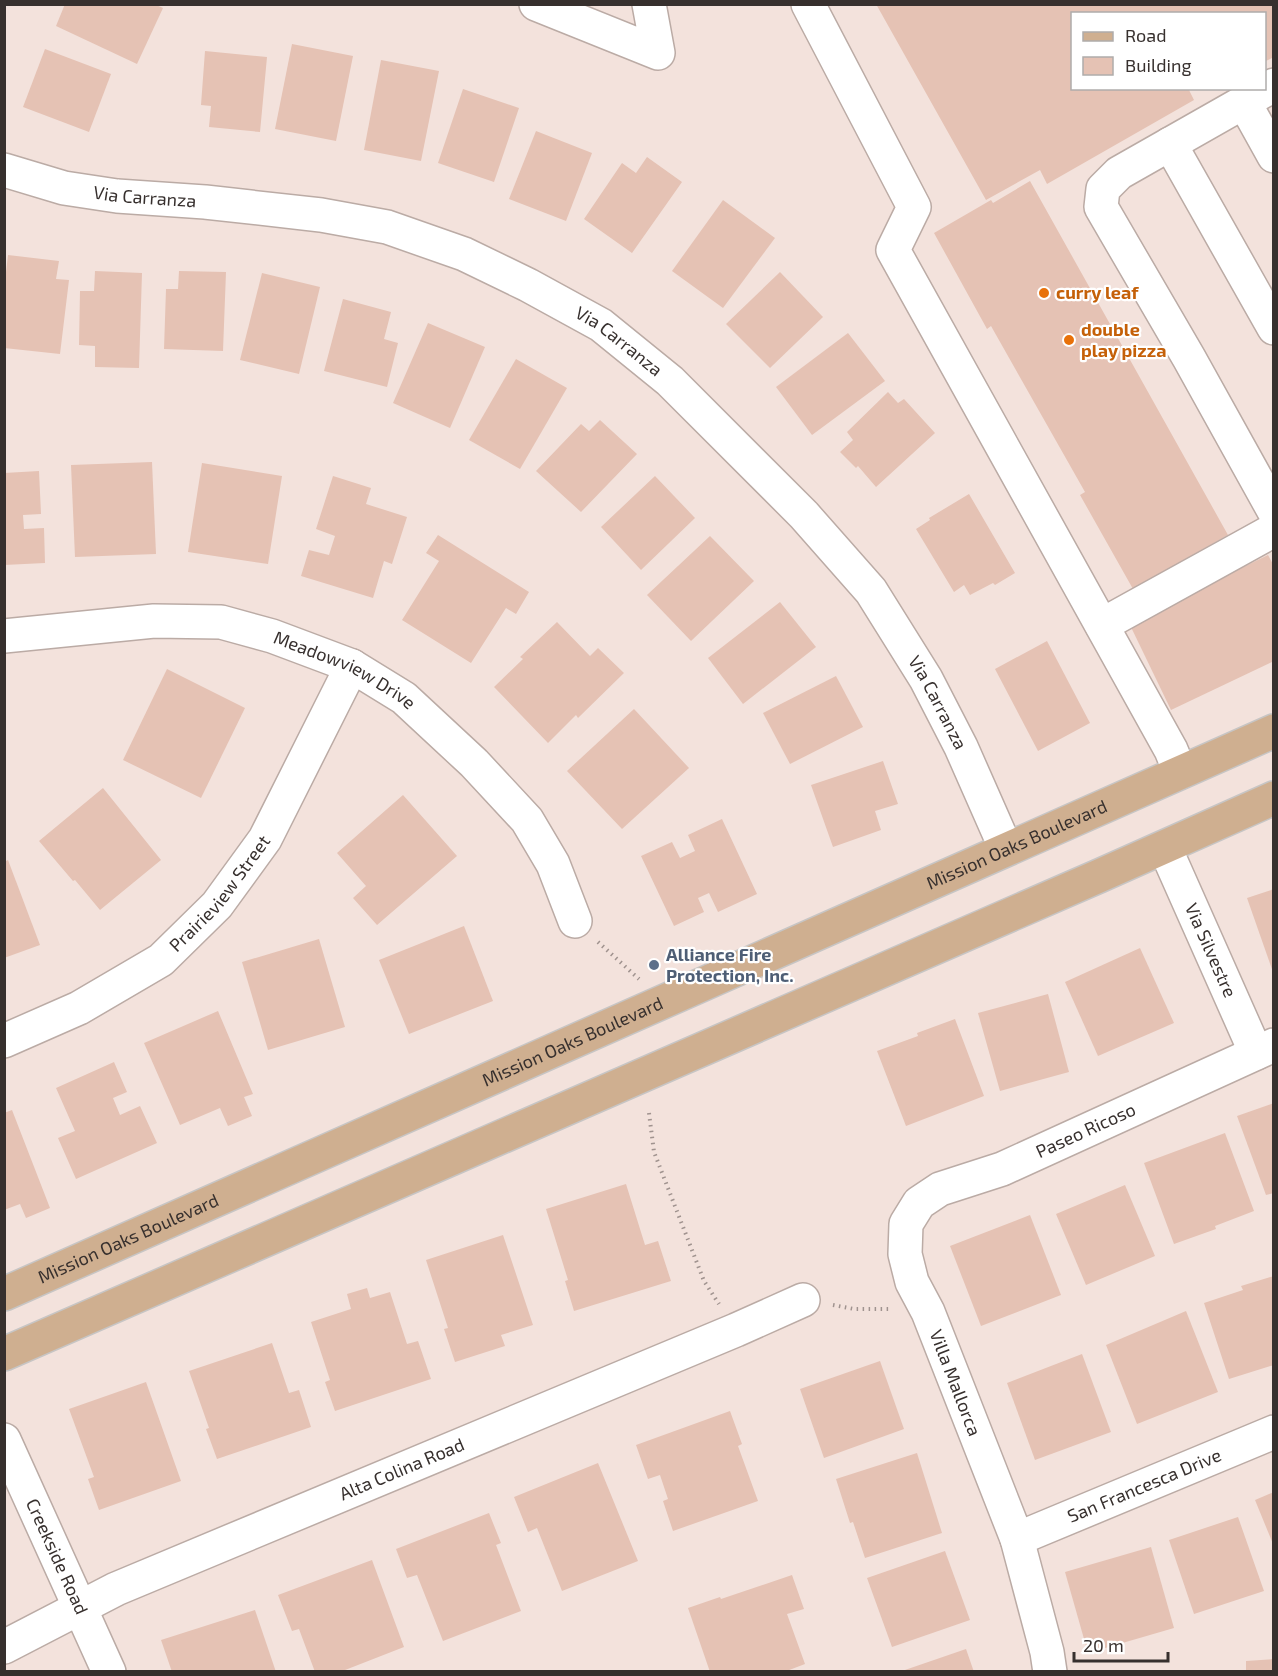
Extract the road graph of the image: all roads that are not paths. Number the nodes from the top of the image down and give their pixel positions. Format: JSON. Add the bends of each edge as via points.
{"nodes":[{"id":1,"x":536,"y":4,"type":"edge"},
{"id":2,"x":649,"y":4,"type":"edge"},
{"id":3,"x":808,"y":4,"type":"edge"},
{"id":4,"x":1265,"y":90,"type":"edge"},
{"id":5,"x":1244,"y":102,"type":"junction"},
{"id":6,"x":1170,"y":144,"type":"junction"},
{"id":7,"x":1274,"y":156,"type":"edge"},
{"id":8,"x":4,"y":170,"type":"edge"},
{"id":9,"x":1274,"y":328,"type":"edge"},
{"id":10,"x":1274,"y":511,"type":"edge"},
{"id":11,"x":1274,"y":530,"type":"edge"},
{"id":12,"x":1102,"y":625,"type":"junction"},
{"id":13,"x":4,"y":636,"type":"edge"},
{"id":14,"x":352,"y":666,"type":"junction"},
{"id":15,"x":1274,"y":731,"type":"edge"},
{"id":16,"x":1180,"y":772,"type":"junction"},
{"id":17,"x":1274,"y":798,"type":"edge"},
{"id":18,"x":1165,"y":848,"type":"junction"},
{"id":19,"x":1006,"y":849,"type":"junction"},
{"id":20,"x":575,"y":921,"type":"road end"},
{"id":21,"x":4,"y":1041,"type":"edge"},
{"id":22,"x":1265,"y":1049,"type":"edge"},
{"id":23,"x":906,"y":1224,"type":"joint"},
{"id":24,"x":4,"y":1294,"type":"edge"},
{"id":25,"x":803,"y":1300,"type":"road end"},
{"id":26,"x":4,"y":1354,"type":"edge"},
{"id":27,"x":1274,"y":1432,"type":"edge"},
{"id":28,"x":4,"y":1440,"type":"edge"},
{"id":29,"x":1017,"y":1539,"type":"junction"},
{"id":30,"x":80,"y":1606,"type":"junction"},
{"id":31,"x":4,"y":1647,"type":"edge"},
{"id":32,"x":109,"y":1671,"type":"edge"},
{"id":33,"x":1050,"y":1671,"type":"edge"}],
"edges":[{"from":1,"to":2,"type":"street","via":[[658,53]]},
{"from":3,"to":12,"type":"street","via":[[914,207],[893,250]]},
{"from":4,"to":5,"type":"street"},
{"from":5,"to":6,"type":"street"},
{"from":5,"to":7,"type":"street"},
{"from":6,"to":9,"type":"street"},
{"from":6,"to":10,"type":"street","via":[[1119,173],[1103,189],[1101,207]]},
{"from":8,"to":19,"type":"street","name":"Via Carranza","via":[[117,196],[321,214],[387,227],[464,254],[601,325],[670,381],[804,514],[871,591],[926,679]]},
{"from":11,"to":12,"type":"street"},
{"from":12,"to":16,"type":"street"},
{"from":13,"to":14,"type":"street","name":"Meadowview Drive","via":[[154,621],[222,622]]},
{"from":14,"to":20,"type":"street","name":"Meadowview Drive","via":[[404,698],[474,763],[527,820],[553,864]]},
{"from":14,"to":21,"type":"street","name":"Prairieview Street","via":[[266,839],[217,905],[161,960],[79,1008]]},
{"from":15,"to":16,"type":"main road","name":"Mission Oaks Boulevard"},
{"from":16,"to":19,"type":"main road","name":"Mission Oaks Boulevard"},
{"from":17,"to":18,"type":"main road"},
{"from":18,"to":22,"type":"street","name":"Via Silvestre"},
{"from":18,"to":26,"type":"main road"},
{"from":19,"to":24,"type":"main road","name":"Mission Oaks Boulevard"},
{"from":22,"to":23,"type":"street","name":"Paseo Ricoso","via":[[1002,1169],[940,1189],[919,1203]]},
{"from":23,"to":29,"type":"street","name":"Villa Mallorca","via":[[905,1254],[912,1282],[928,1312]]},
{"from":25,"to":30,"type":"street","name":"Alta Colina Road"},
{"from":27,"to":29,"type":"street","name":"San Francesca Drive"},
{"from":28,"to":30,"type":"street","name":"Creekside Road"},
{"from":29,"to":33,"type":"street","name":"Villa Mallorca"},
{"from":30,"to":31,"type":"street","name":"Alta Colina Road"},
{"from":30,"to":32,"type":"street","name":"Creekside Road"}]}
